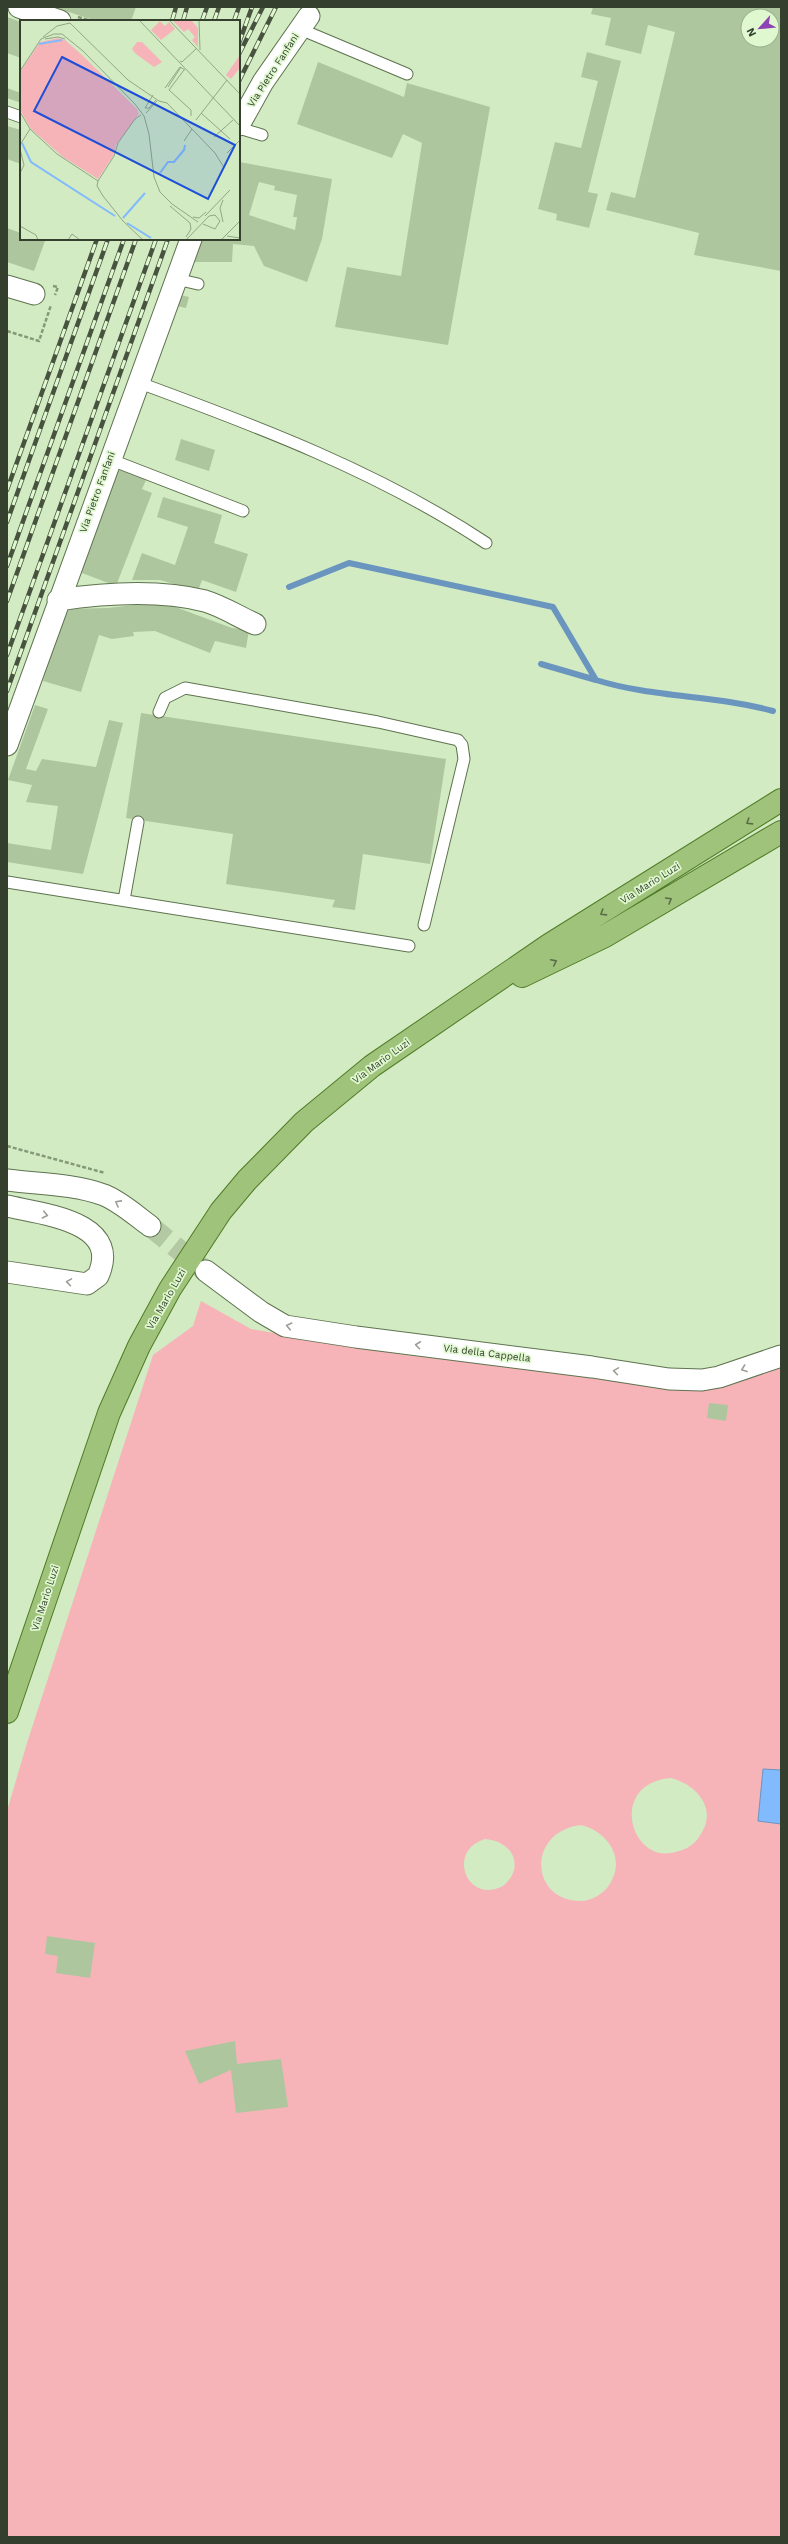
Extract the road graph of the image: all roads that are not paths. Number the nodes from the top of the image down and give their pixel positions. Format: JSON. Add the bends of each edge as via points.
{"nodes":[{"id":1,"x":19,"y":7,"type":"edge"},
{"id":2,"x":57,"y":20,"type":"edge"},
{"id":3,"x":305,"y":22,"type":"joint"},
{"id":4,"x":407,"y":74,"type":"dead end"},
{"id":5,"x":7,"y":112,"type":"edge"},
{"id":6,"x":20,"y":117,"type":"edge"},
{"id":7,"x":240,"y":123,"type":"edge"},
{"id":8,"x":240,"y":128,"type":"edge"},
{"id":9,"x":262,"y":135,"type":"dead end"},
{"id":10,"x":191,"y":240,"type":"edge"},
{"id":11,"x":176,"y":279,"type":"junction"},
{"id":12,"x":198,"y":284,"type":"dead end"},
{"id":13,"x":7,"y":286,"type":"edge"},
{"id":14,"x":34,"y":294,"type":"dead end"},
{"id":15,"x":137,"y":382,"type":"junction"},
{"id":16,"x":109,"y":459,"type":"junction"},
{"id":17,"x":243,"y":511,"type":"dead end"},
{"id":18,"x":486,"y":543,"type":"dead end"},
{"id":19,"x":58,"y":600,"type":"junction"},
{"id":20,"x":255,"y":624,"type":"dead end"},
{"id":21,"x":159,"y":712,"type":"dead end"},
{"id":22,"x":7,"y":745,"type":"edge"},
{"id":23,"x":781,"y":800,"type":"edge"},
{"id":24,"x":138,"y":822,"type":"dead end"},
{"id":25,"x":781,"y":832,"type":"edge"},
{"id":26,"x":7,"y":882,"type":"edge"},
{"id":27,"x":124,"y":900,"type":"junction"},
{"id":28,"x":424,"y":925,"type":"dead end"},
{"id":29,"x":409,"y":946,"type":"dead end"},
{"id":30,"x":480,"y":994,"type":"junction"},
{"id":31,"x":7,"y":1180,"type":"edge"},
{"id":32,"x":7,"y":1206,"type":"edge"},
{"id":33,"x":150,"y":1226,"type":"tunnel mouth"},
{"id":34,"x":206,"y":1271,"type":"tunnel mouth"},
{"id":35,"x":7,"y":1272,"type":"edge"},
{"id":36,"x":781,"y":1356,"type":"edge"},
{"id":37,"x":7,"y":1712,"type":"edge"}],
"edges":[{"from":1,"to":2,"type":"street"},
{"from":3,"to":4,"type":"lane"},
{"from":3,"to":7,"type":"street","name":"Via Pietro Fanfani","via":[[263,82]]},
{"from":5,"to":6,"type":"lane"},
{"from":8,"to":9,"type":"lane"},
{"from":10,"to":11,"type":"street","name":"Via Pietro Fanfani"},
{"from":11,"to":12,"type":"lane"},
{"from":11,"to":15,"type":"street","name":"Via Pietro Fanfani"},
{"from":13,"to":14,"type":"street"},
{"from":15,"to":16,"type":"street","name":"Via Pietro Fanfani"},
{"from":15,"to":18,"type":"lane","via":[[258,427],[319,453],[448,518]]},
{"from":16,"to":17,"type":"lane"},
{"from":16,"to":19,"type":"street","name":"Via Pietro Fanfani"},
{"from":19,"to":20,"type":"street","via":[[95,594],[153,594],[205,601]]},
{"from":19,"to":22,"type":"street","name":"Via Pietro Fanfani"},
{"from":21,"to":28,"type":"lane","via":[[165,698],[171,693],[190,688],[378,722],[458,740],[462,746],[464,759]]},
{"from":23,"to":30,"type":"main road","name":"Via Mario Luzi","one_way":true,"via":[[549,945]]},
{"from":24,"to":27,"type":"lane"},
{"from":30,"to":25,"type":"main road","name":"Via Mario Luzi","one_way":true,"via":[[552,963],[605,936]]},
{"from":26,"to":27,"type":"lane"},
{"from":27,"to":29,"type":"lane"},
{"from":30,"to":37,"type":"main road","name":"Via Mario Luzi","via":[[372,1066],[304,1122],[247,1180],[221,1211],[156,1315],[109,1413]]},
{"from":33,"to":31,"type":"street","one_way":true,"via":[[127,1208],[104,1196],[71,1188]]},
{"from":32,"to":35,"type":"street","one_way":true,"via":[[79,1223],[96,1238],[102,1258],[98,1276],[86,1284]]},
{"from":36,"to":34,"type":"street","name":"Via della Cappella","one_way":true,"via":[[720,1377],[702,1380],[669,1379],[356,1337],[285,1326],[261,1312]]}]}
